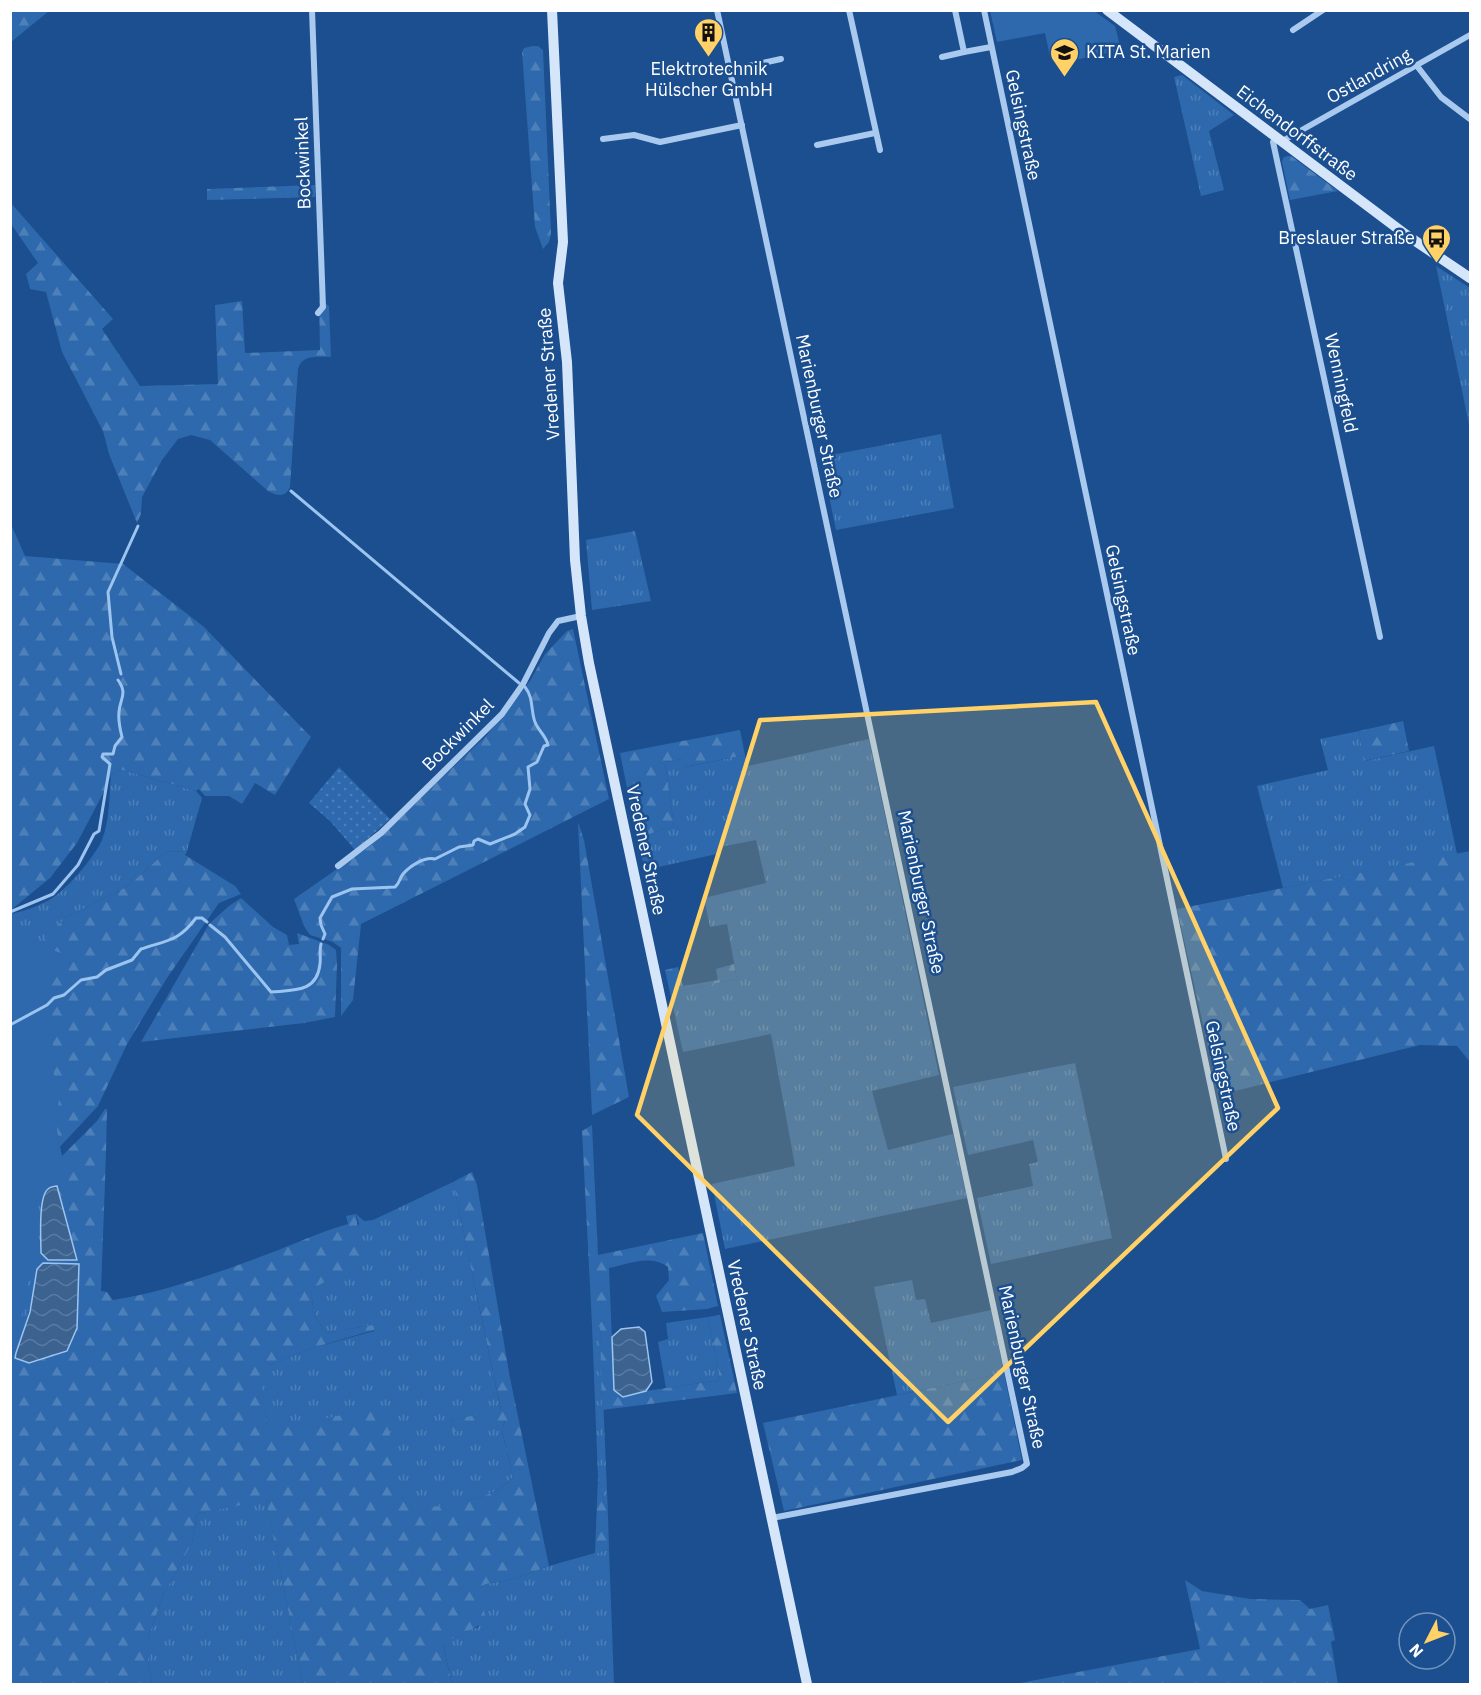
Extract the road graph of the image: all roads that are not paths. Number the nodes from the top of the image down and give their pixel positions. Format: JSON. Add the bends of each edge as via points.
{"nodes":[{"id":1,"x":312,"y":10,"type":"edge"},
{"id":2,"x":552,"y":10,"type":"edge"},
{"id":3,"x":717,"y":10,"type":"edge"},
{"id":4,"x":849,"y":10,"type":"edge"},
{"id":5,"x":955,"y":10,"type":"edge"},
{"id":6,"x":984,"y":10,"type":"edge"},
{"id":7,"x":1107,"y":10,"type":"edge"},
{"id":8,"x":1323,"y":10,"type":"edge"},
{"id":9,"x":1293,"y":30,"type":"dead end"},
{"id":10,"x":1470,"y":35,"type":"edge"},
{"id":11,"x":991,"y":47,"type":"junction"},
{"id":12,"x":964,"y":52,"type":"junction"},
{"id":13,"x":942,"y":57,"type":"dead end"},
{"id":14,"x":781,"y":59,"type":"dead end"},
{"id":15,"x":1417,"y":66,"type":"junction"},
{"id":16,"x":730,"y":70,"type":"junction"},
{"id":17,"x":1470,"y":119,"type":"edge"},
{"id":18,"x":742,"y":125,"type":"junction"},
{"id":19,"x":875,"y":133,"type":"junction"},
{"id":20,"x":603,"y":140,"type":"dead end"},
{"id":21,"x":1280,"y":140,"type":"junction"},
{"id":22,"x":817,"y":145,"type":"dead end"},
{"id":23,"x":880,"y":150,"type":"dead end"},
{"id":24,"x":1470,"y":278,"type":"edge"},
{"id":25,"x":318,"y":313,"type":"dead end"},
{"id":26,"x":581,"y":616,"type":"junction"},
{"id":27,"x":1380,"y":637,"type":"dead end"},
{"id":28,"x":338,"y":866,"type":"dead end"},
{"id":29,"x":1226,"y":1159,"type":"dead end"},
{"id":30,"x":772,"y":1518,"type":"junction"},
{"id":31,"x":807,"y":1684,"type":"edge"}],
"edges":[{"from":1,"to":25,"type":"street","name":"Bockwinkel","via":[[323,307]]},
{"from":2,"to":26,"type":"street","name":"Vredener Straße","via":[[562,242],[558,283],[567,362]]},
{"from":3,"to":16,"type":"street","name":"Marienburger Straße"},
{"from":4,"to":19,"type":"street"},
{"from":5,"to":12,"type":"street"},
{"from":6,"to":11,"type":"street","name":"Gelsingstraße"},
{"from":7,"to":21,"type":"street","name":"Eichendorffstraße"},
{"from":8,"to":9,"type":"street"},
{"from":10,"to":15,"type":"street","name":"Ostlandring"},
{"from":11,"to":12,"type":"street","name":"Gelsingstraße"},
{"from":11,"to":29,"type":"street","name":"Gelsingstraße"},
{"from":12,"to":13,"type":"street","name":"Gelsingstraße"},
{"from":14,"to":16,"type":"street"},
{"from":15,"to":17,"type":"street","via":[[1441,97]]},
{"from":15,"to":21,"type":"street","name":"Ostlandring"},
{"from":16,"to":18,"type":"street","name":"Marienburger Straße"},
{"from":18,"to":20,"type":"street","via":[[660,142],[634,135]]},
{"from":18,"to":30,"type":"street","name":"Marienburger Straße","via":[[1027,1464],[1012,1472]]},
{"from":19,"to":22,"type":"street"},
{"from":19,"to":23,"type":"street"},
{"from":21,"to":24,"type":"street","name":"Eichendorffstraße"},
{"from":21,"to":27,"type":"street","name":"Wenningfeld","via":[[1273,142]]},
{"from":26,"to":28,"type":"street","name":"Bockwinkel","via":[[558,621],[502,714],[381,833]]},
{"from":26,"to":30,"type":"street","name":"Vredener Straße"},
{"from":30,"to":31,"type":"street","name":"Vredener Straße"}]}
